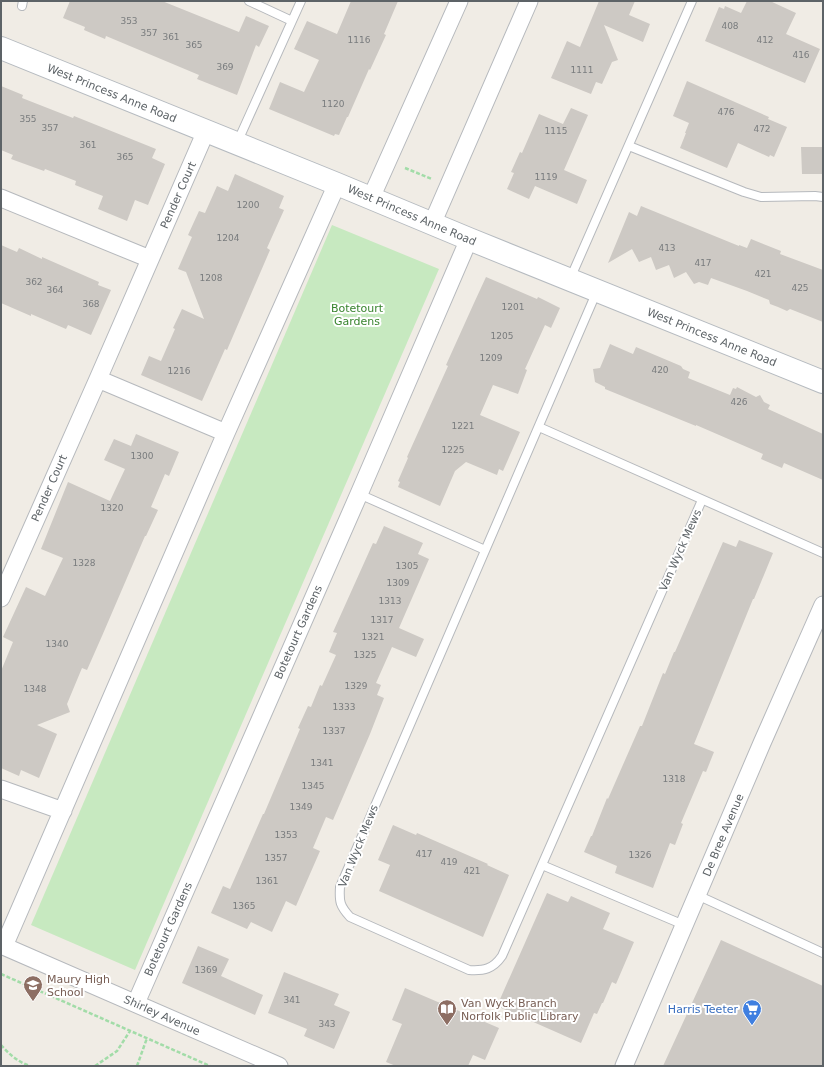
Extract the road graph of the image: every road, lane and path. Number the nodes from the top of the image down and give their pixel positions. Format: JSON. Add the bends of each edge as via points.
{"nodes":[{"id":1,"x":249,"y":1,"type":"edge"},
{"id":2,"x":301,"y":1,"type":"edge"},
{"id":3,"x":459,"y":1,"type":"edge"},
{"id":4,"x":529,"y":1,"type":"edge"},
{"id":5,"x":692,"y":1,"type":"edge"},
{"id":6,"x":292,"y":21,"type":"junction"},
{"id":7,"x":1,"y":48,"type":"edge"},
{"id":8,"x":206,"y":131,"type":"junction"},
{"id":9,"x":237,"y":143,"type":"junction"},
{"id":10,"x":629,"y":146,"type":"junction"},
{"id":11,"x":402,"y":167,"type":"dead end"},
{"id":12,"x":432,"y":179,"type":"dead end"},
{"id":13,"x":337,"y":184,"type":"junction"},
{"id":14,"x":823,"y":197,"type":"edge"},
{"id":15,"x":1,"y":198,"type":"edge"},
{"id":16,"x":371,"y":198,"type":"junction"},
{"id":17,"x":432,"y":224,"type":"junction"},
{"id":18,"x":469,"y":239,"type":"junction"},
{"id":19,"x":150,"y":259,"type":"junction"},
{"id":20,"x":570,"y":280,"type":"junction"},
{"id":21,"x":598,"y":291,"type":"junction"},
{"id":22,"x":98,"y":379,"type":"junction"},
{"id":23,"x":823,"y":382,"type":"edge"},
{"id":24,"x":539,"y":427,"type":"junction"},
{"id":25,"x":226,"y":433,"type":"junction"},
{"id":26,"x":359,"y":494,"type":"junction"},
{"id":27,"x":702,"y":500,"type":"junction"},
{"id":28,"x":486,"y":550,"type":"junction"},
{"id":29,"x":823,"y":553,"type":"edge"},
{"id":30,"x":1,"y":598,"type":"edge"},
{"id":31,"x":823,"y":605,"type":"edge"},
{"id":32,"x":1,"y":789,"type":"edge"},
{"id":33,"x":63,"y":811,"type":"junction"},
{"id":34,"x":542,"y":865,"type":"junction"},
{"id":35,"x":697,"y":895,"type":"junction"},
{"id":36,"x":684,"y":925,"type":"junction"},
{"id":37,"x":2,"y":945,"type":"edge"},
{"id":38,"x":823,"y":953,"type":"edge"},
{"id":39,"x":1,"y":974,"type":"edge"},
{"id":40,"x":136,"y":1003,"type":"junction"},
{"id":41,"x":130,"y":1030,"type":"junction"},
{"id":42,"x":147,"y":1038,"type":"junction"},
{"id":43,"x":1,"y":1045,"type":"edge"},
{"id":44,"x":30,"y":1066,"type":"edge"},
{"id":45,"x":95,"y":1066,"type":"edge"},
{"id":46,"x":137,"y":1066,"type":"edge"},
{"id":47,"x":210,"y":1066,"type":"edge"},
{"id":48,"x":279,"y":1066,"type":"edge"},
{"id":49,"x":624,"y":1066,"type":"edge"}],
"edges":[{"from":1,"to":6,"type":"lane"},
{"from":2,"to":6,"type":"lane"},
{"from":3,"to":16,"type":"street"},
{"from":4,"to":17,"type":"street"},
{"from":5,"to":10,"type":"lane"},
{"from":6,"to":9,"type":"lane"},
{"from":7,"to":8,"type":"main road","name":"West Princess Anne Road"},
{"from":8,"to":9,"type":"main road","name":"West Princess Anne Road"},
{"from":8,"to":19,"type":"street","name":"Pender Court"},
{"from":9,"to":13,"type":"main road","name":"West Princess Anne Road"},
{"from":10,"to":14,"type":"lane","via":[[761,197]]},
{"from":10,"to":20,"type":"lane"},
{"from":11,"to":12,"type":"path"},
{"from":13,"to":16,"type":"main road","name":"West Princess Anne Road"},
{"from":13,"to":25,"type":"street"},
{"from":15,"to":19,"type":"street"},
{"from":16,"to":17,"type":"main road","name":"West Princess Anne Road"},
{"from":17,"to":18,"type":"main road","name":"West Princess Anne Road"},
{"from":18,"to":20,"type":"main road","name":"West Princess Anne Road"},
{"from":18,"to":26,"type":"street","name":"Botetourt Gardens"},
{"from":19,"to":22,"type":"street","name":"Pender Court"},
{"from":20,"to":21,"type":"main road","name":"West Princess Anne Road"},
{"from":21,"to":23,"type":"main road","name":"West Princess Anne Road"},
{"from":21,"to":24,"type":"lane"},
{"from":22,"to":25,"type":"street"},
{"from":22,"to":30,"type":"street","name":"Pender Court"},
{"from":24,"to":27,"type":"lane","name":"Van Wyck Mews"},
{"from":24,"to":28,"type":"lane","name":"Van Wyck Mews"},
{"from":25,"to":33,"type":"street"},
{"from":26,"to":28,"type":"lane"},
{"from":26,"to":40,"type":"street","name":"Botetourt Gardens"},
{"from":27,"to":29,"type":"lane"},
{"from":27,"to":34,"type":"lane","name":"Van Wyck Mews"},
{"from":28,"to":34,"type":"lane","name":"Van Wyck Mews","via":[[340,887],[339,899],[342,908],[350,917],[469,970],[478,971],[490,968],[502,956]]},
{"from":31,"to":35,"type":"street","name":"De Bree Avenue"},
{"from":32,"to":33,"type":"street"},
{"from":33,"to":37,"type":"street"},
{"from":34,"to":36,"type":"lane"},
{"from":35,"to":36,"type":"street","name":"De Bree Avenue"},
{"from":35,"to":38,"type":"lane"},
{"from":36,"to":49,"type":"street","name":"De Bree Avenue"},
{"from":37,"to":40,"type":"street","name":"Shirley Avenue"},
{"from":39,"to":41,"type":"path"},
{"from":40,"to":48,"type":"street","name":"Shirley Avenue"},
{"from":41,"to":42,"type":"path"},
{"from":41,"to":45,"type":"path","via":[[117,1051]]},
{"from":42,"to":46,"type":"path"},
{"from":42,"to":47,"type":"path"},
{"from":43,"to":44,"type":"path","via":[[13,1057]]}]}
